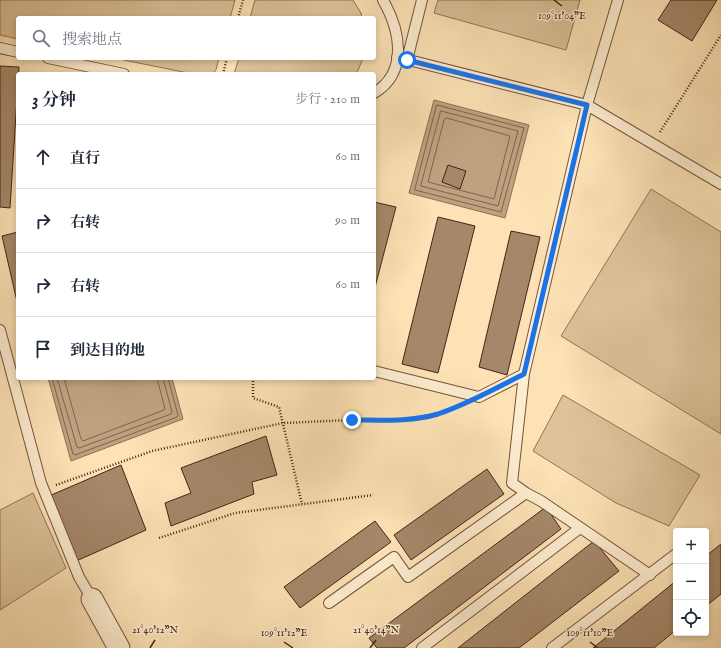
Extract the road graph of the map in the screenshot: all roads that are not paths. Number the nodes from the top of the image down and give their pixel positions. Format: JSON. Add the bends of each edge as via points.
{"nodes":[{"id":1,"x":383,"y":0,"type":"edge"},
{"id":2,"x":422,"y":0,"type":"edge"},
{"id":3,"x":618,"y":0,"type":"edge"},
{"id":4,"x":0,"y":48,"type":"edge"},
{"id":5,"x":16,"y":52,"type":"edge"},
{"id":6,"x":402,"y":58,"type":"junction"},
{"id":7,"x":58,"y":60,"type":"edge"},
{"id":8,"x":114,"y":72,"type":"edge"},
{"id":9,"x":376,"y":92,"type":"edge"},
{"id":10,"x":587,"y":105,"type":"junction"},
{"id":11,"x":721,"y":184,"type":"edge"},
{"id":12,"x":0,"y":330,"type":"edge"},
{"id":13,"x":376,"y":371,"type":"edge"},
{"id":14,"x":524,"y":374,"type":"junction"},
{"id":15,"x":526,"y":493,"type":"junction"},
{"id":16,"x":580,"y":528,"type":"junction"},
{"id":17,"x":673,"y":556,"type":"edge"},
{"id":18,"x":650,"y":575,"type":"junction"},
{"id":19,"x":92,"y":599,"type":"joint"},
{"id":20,"x":329,"y":603,"type":"dead end"},
{"id":21,"x":119,"y":648,"type":"edge"},
{"id":22,"x":422,"y":648,"type":"edge"},
{"id":23,"x":552,"y":648,"type":"edge"}],
"edges":[{"from":1,"to":6,"type":"lane","via":[[392,15]]},
{"from":2,"to":6,"type":"lane"},
{"from":3,"to":10,"type":"lane"},
{"from":4,"to":5,"type":"lane"},
{"from":6,"to":9,"type":"lane","via":[[390,78]]},
{"from":6,"to":10,"type":"lane"},
{"from":7,"to":8,"type":"lane"},
{"from":10,"to":11,"type":"lane"},
{"from":10,"to":14,"type":"lane"},
{"from":12,"to":19,"type":"lane","via":[[44,489],[78,577]]},
{"from":13,"to":14,"type":"lane","via":[[479,397]]},
{"from":14,"to":15,"type":"lane","via":[[512,482]]},
{"from":15,"to":16,"type":"lane"},
{"from":15,"to":20,"type":"lane","via":[[408,577],[394,557]]},
{"from":16,"to":18,"type":"lane"},
{"from":16,"to":22,"type":"lane"},
{"from":17,"to":18,"type":"lane"},
{"from":18,"to":23,"type":"lane"},
{"from":19,"to":21,"type":"street"}]}
